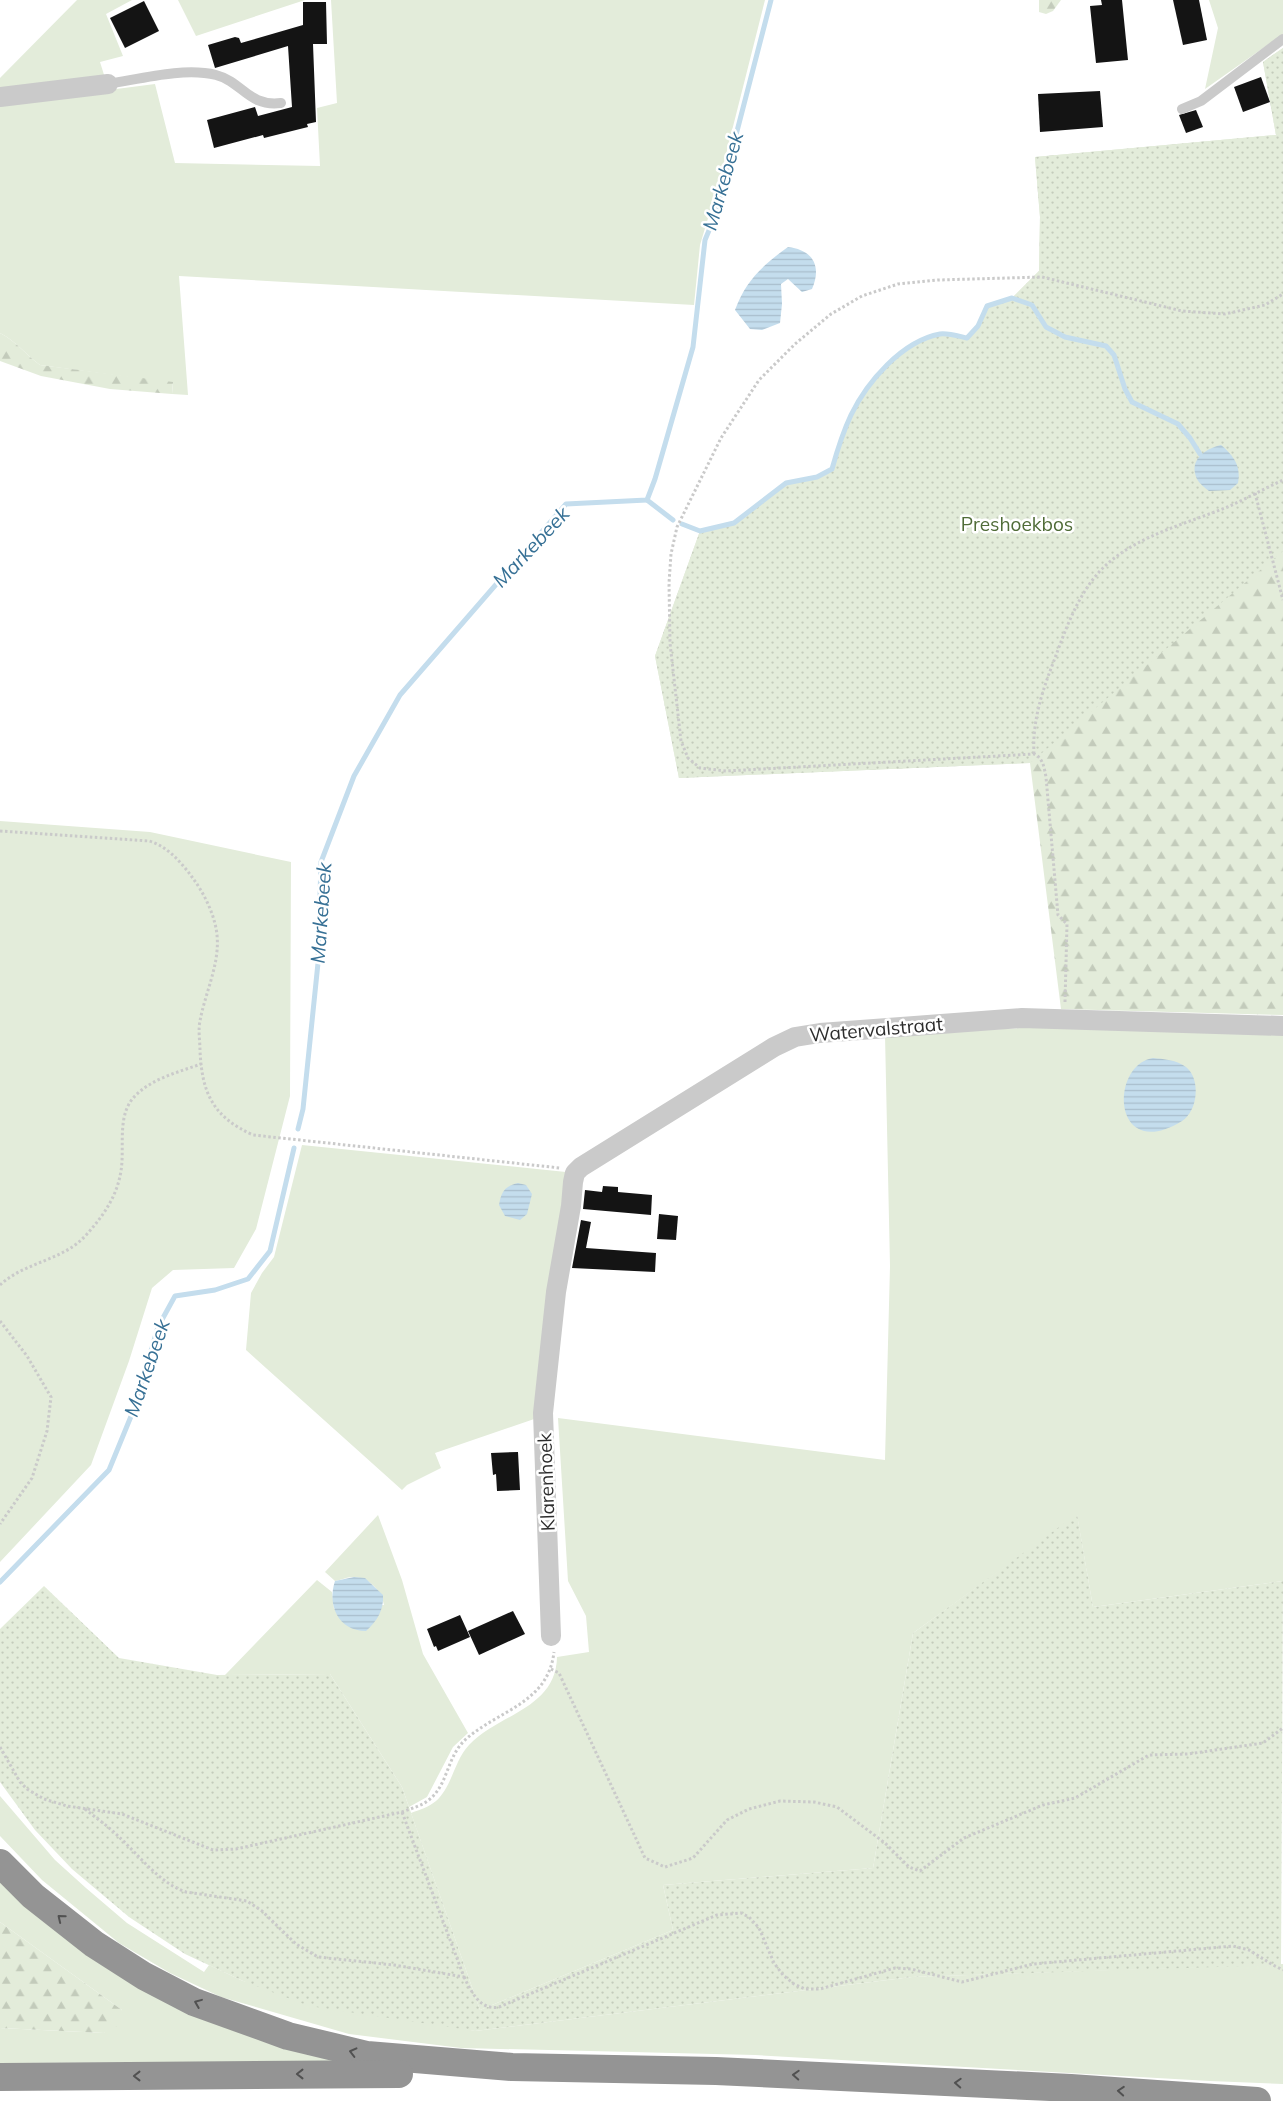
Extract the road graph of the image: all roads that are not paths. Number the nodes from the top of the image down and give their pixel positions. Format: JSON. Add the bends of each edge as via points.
{"nodes":[{"id":1,"x":1283,"y":39,"type":"edge"},
{"id":2,"x":108,"y":84,"type":"joint"},
{"id":3,"x":0,"y":97,"type":"edge"},
{"id":4,"x":281,"y":104,"type":"dead end"},
{"id":5,"x":1182,"y":109,"type":"dead end"},
{"id":6,"x":1283,"y":1026,"type":"edge"},
{"id":7,"x":552,"y":1328,"type":"joint"},
{"id":8,"x":550,"y":1636,"type":"dead end"},
{"id":9,"x":0,"y":1863,"type":"edge"},
{"id":10,"x":716,"y":2071,"type":"junction"},
{"id":11,"x":0,"y":2077,"type":"edge"},
{"id":12,"x":1257,"y":2101,"type":"edge"}],
"edges":[{"from":1,"to":5,"type":"lane","via":[[1201,101]]},
{"from":2,"to":3,"type":"street"},
{"from":2,"to":4,"type":"lane","via":[[202,73],[228,80],[263,104]]},
{"from":6,"to":7,"type":"street","name":"Watervalstraat","via":[[1064,1018],[972,1021],[795,1037],[575,1172]]},
{"from":7,"to":8,"type":"street","name":"Klarenhoek","via":[[544,1413]]},
{"from":10,"to":9,"type":"highway","one_way":true,"via":[[445,2063],[367,2055],[288,2036],[194,2002],[144,1976],[94,1944],[33,1896]]},
{"from":10,"to":11,"type":"highway","one_way":true},
{"from":12,"to":10,"type":"highway","one_way":true,"via":[[1071,2088]]}]}
